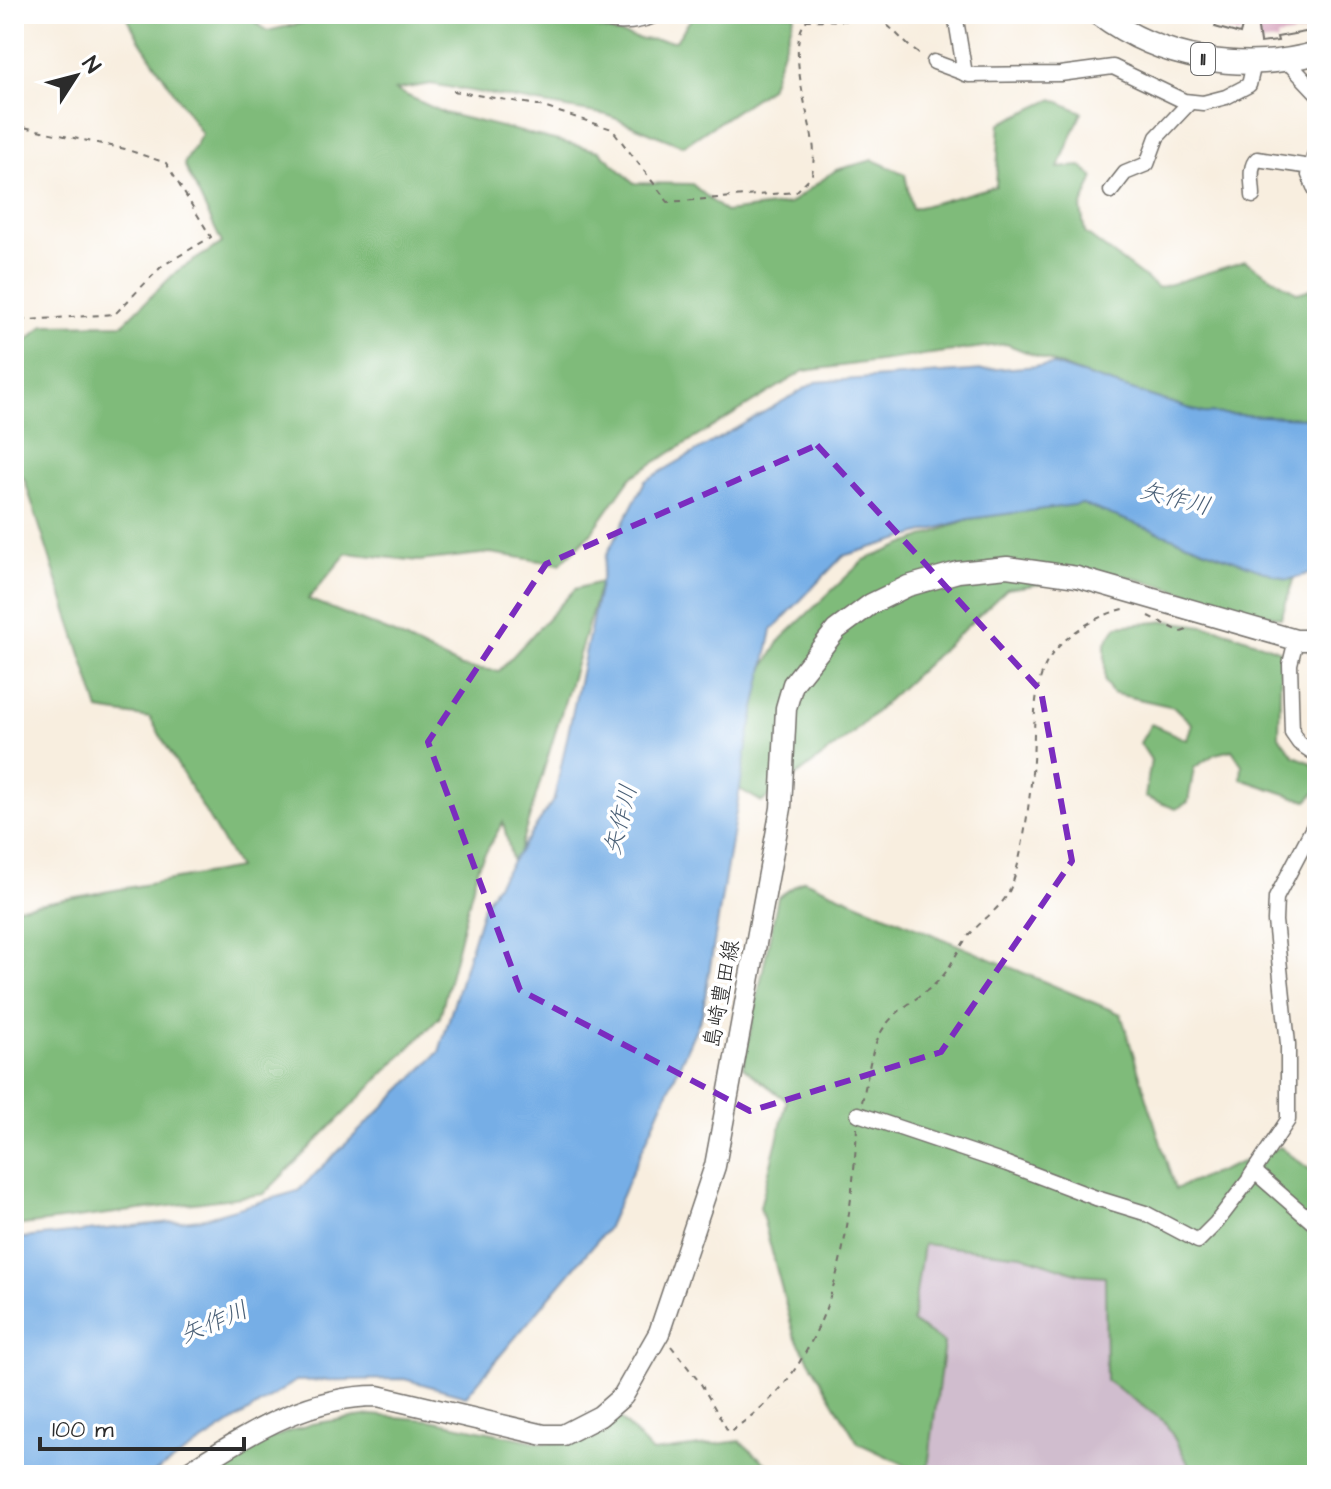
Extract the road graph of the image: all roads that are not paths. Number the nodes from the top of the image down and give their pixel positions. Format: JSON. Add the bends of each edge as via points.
{"nodes":[{"id":1,"x":583,"y":14,"type":"edge"},
{"id":2,"x":659,"y":14,"type":"edge"},
{"id":3,"x":955,"y":14,"type":"edge"},
{"id":4,"x":1099,"y":14,"type":"edge"},
{"id":5,"x":1317,"y":53,"type":"edge"},
{"id":6,"x":1285,"y":59,"type":"junction"},
{"id":7,"x":934,"y":62,"type":"road end"},
{"id":8,"x":1254,"y":63,"type":"junction"},
{"id":9,"x":965,"y":74,"type":"junction"},
{"id":10,"x":1317,"y":93,"type":"edge"},
{"id":11,"x":1190,"y":102,"type":"junction"},
{"id":12,"x":1317,"y":146,"type":"edge"},
{"id":13,"x":1311,"y":167,"type":"junction"},
{"id":14,"x":1111,"y":191,"type":"dead end"},
{"id":15,"x":1317,"y":194,"type":"edge"},
{"id":16,"x":1253,"y":196,"type":"dead end"},
{"id":17,"x":1296,"y":640,"type":"junction"},
{"id":18,"x":1317,"y":640,"type":"edge"},
{"id":19,"x":1317,"y":755,"type":"edge"},
{"id":20,"x":1317,"y":820,"type":"edge"},
{"id":21,"x":858,"y":1114,"type":"road end"},
{"id":22,"x":1317,"y":1226,"type":"edge"},
{"id":23,"x":1219,"y":1235,"type":"dead end"},
{"id":24,"x":183,"y":1475,"type":"edge"}],
"edges":[{"from":1,"to":2,"type":"street","via":[[637,23]]},
{"from":3,"to":9,"type":"street"},
{"from":4,"to":8,"type":"main road","number":"11","via":[[1125,32],[1177,53]]},
{"from":5,"to":6,"type":"main road","number":"11"},
{"from":6,"to":8,"type":"main road","number":"11"},
{"from":6,"to":10,"type":"street"},
{"from":7,"to":9,"type":"street"},
{"from":8,"to":11,"type":"street","via":[[1249,85],[1226,97]]},
{"from":9,"to":11,"type":"street","via":[[1060,74],[1113,67]]},
{"from":11,"to":14,"type":"street","via":[[1157,137],[1147,164],[1125,173]]},
{"from":12,"to":13,"type":"street"},
{"from":13,"to":15,"type":"street"},
{"from":13,"to":16,"type":"street","via":[[1257,159]]},
{"from":17,"to":18,"type":"main road","name":"島崎豊田線"},
{"from":17,"to":19,"type":"street","via":[[1290,664],[1292,733]]},
{"from":17,"to":24,"type":"main road","name":"島崎豊田線","via":[[1077,577],[1007,567],[958,572],[908,586],[836,630],[793,684],[786,708],[781,808],[715,1166],[659,1333],[623,1396],[600,1416],[563,1435],[378,1396],[356,1396],[283,1416]]},
{"from":20,"to":23,"type":"street","via":[[1276,898],[1288,1044],[1288,1120]]},
{"from":21,"to":22,"type":"street","via":[[1145,1213],[1198,1241],[1255,1172]]}]}
